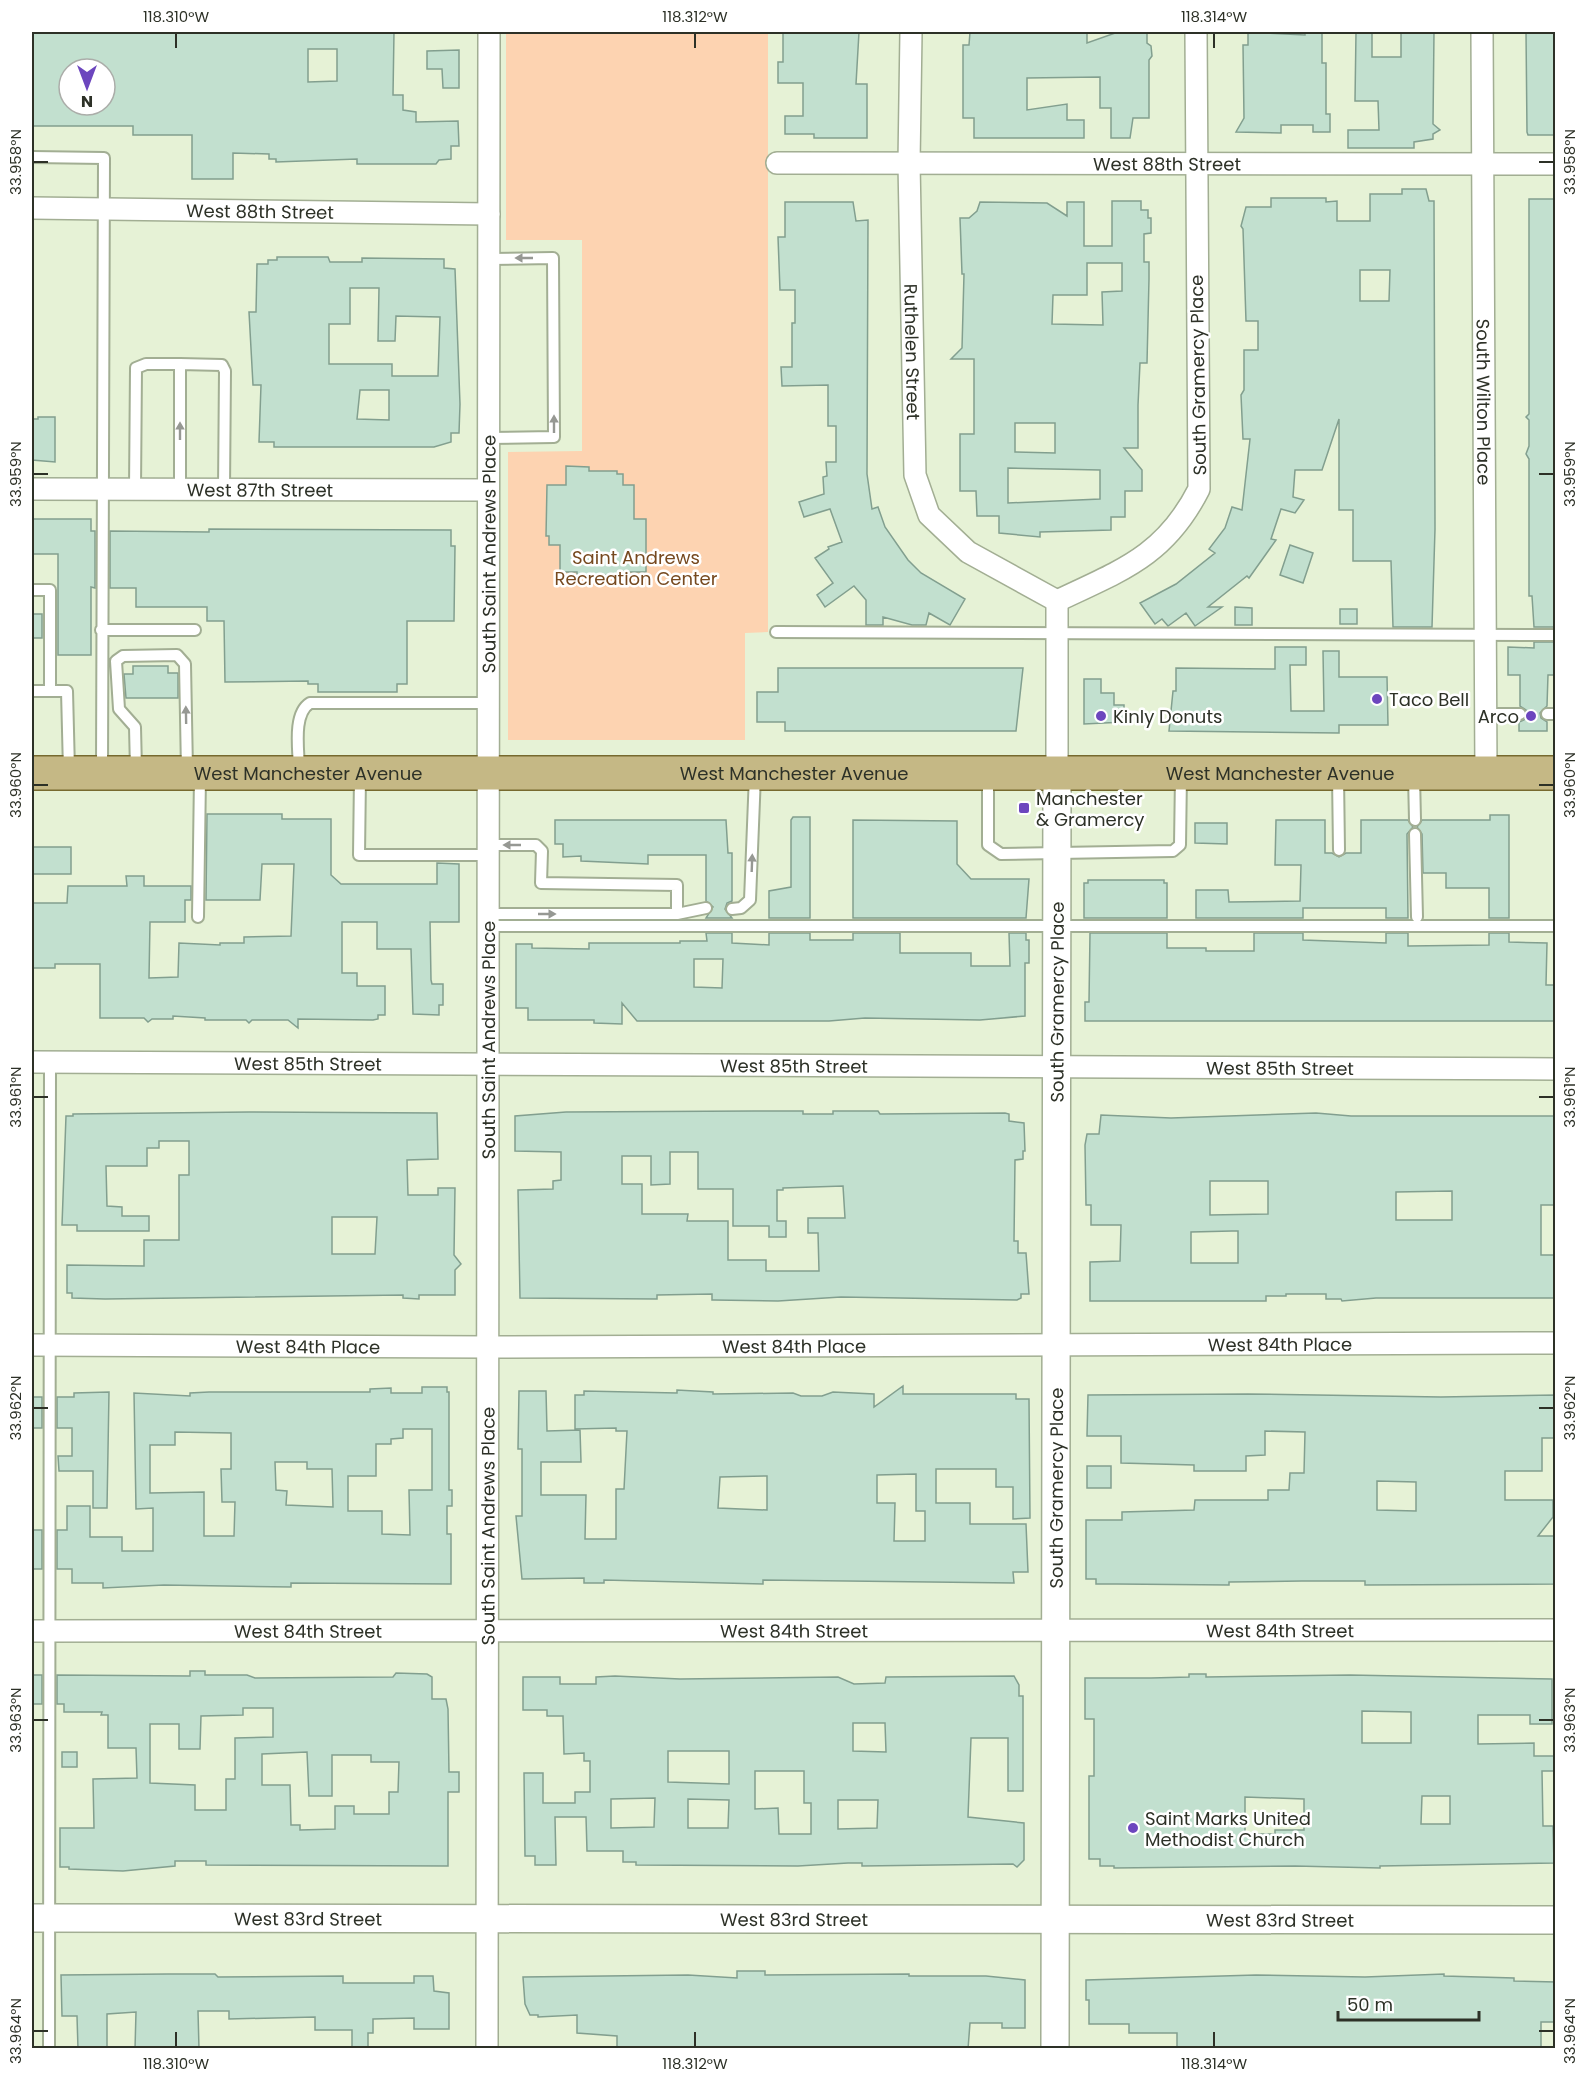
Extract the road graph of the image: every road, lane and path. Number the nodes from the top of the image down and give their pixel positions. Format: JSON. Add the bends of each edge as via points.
{"nodes":[{"id":1,"x":489,"y":32,"type":"edge"},
{"id":2,"x":911,"y":32,"type":"edge"},
{"id":3,"x":1196,"y":32,"type":"edge"},
{"id":4,"x":1482,"y":32,"type":"edge"},
{"id":5,"x":32,"y":157,"type":"edge"},
{"id":6,"x":777,"y":163,"type":"dead end"},
{"id":7,"x":909,"y":163,"type":"junction"},
{"id":8,"x":1196,"y":164,"type":"junction"},
{"id":9,"x":1482,"y":164,"type":"junction"},
{"id":10,"x":1556,"y":164,"type":"edge"},
{"id":11,"x":32,"y":208,"type":"edge"},
{"id":12,"x":104,"y":208,"type":"junction"},
{"id":13,"x":489,"y":214,"type":"junction"},
{"id":14,"x":489,"y":259,"type":"junction"},
{"id":15,"x":180,"y":364,"type":"junction"},
{"id":16,"x":488,"y":438,"type":"junction"},
{"id":17,"x":32,"y":489,"type":"edge"},
{"id":18,"x":101,"y":489,"type":"junction"},
{"id":19,"x":135,"y":489,"type":"junction"},
{"id":20,"x":180,"y":489,"type":"junction"},
{"id":21,"x":224,"y":489,"type":"junction"},
{"id":22,"x":487,"y":490,"type":"junction"},
{"id":23,"x":32,"y":590,"type":"edge"},
{"id":24,"x":1057,"y":601,"type":"junction"},
{"id":25,"x":101,"y":630,"type":"junction"},
{"id":26,"x":195,"y":630,"type":"dead end"},
{"id":27,"x":776,"y":632,"type":"dead end"},
{"id":28,"x":1057,"y":633,"type":"junction"},
{"id":29,"x":1484,"y":634,"type":"junction"},
{"id":30,"x":1556,"y":634,"type":"edge"},
{"id":31,"x":32,"y":691,"type":"edge"},
{"id":32,"x":50,"y":691,"type":"junction"},
{"id":33,"x":488,"y":703,"type":"junction"},
{"id":34,"x":1485,"y":714,"type":"junction"},
{"id":35,"x":1520,"y":714,"type":"dead end"},
{"id":36,"x":1057,"y":771,"type":"junction"},
{"id":37,"x":988,"y":772,"type":"junction"},
{"id":38,"x":1181,"y":772,"type":"junction"},
{"id":39,"x":1338,"y":772,"type":"junction"},
{"id":40,"x":32,"y":773,"type":"edge"},
{"id":41,"x":69,"y":773,"type":"junction"},
{"id":42,"x":102,"y":773,"type":"junction"},
{"id":43,"x":136,"y":773,"type":"junction"},
{"id":44,"x":193,"y":773,"type":"junction"},
{"id":45,"x":756,"y":773,"type":"junction"},
{"id":46,"x":1414,"y":773,"type":"junction"},
{"id":47,"x":1486,"y":773,"type":"junction"},
{"id":48,"x":1556,"y":773,"type":"edge"},
{"id":49,"x":300,"y":774,"type":"junction"},
{"id":50,"x":360,"y":774,"type":"junction"},
{"id":51,"x":488,"y":774,"type":"junction"},
{"id":52,"x":1415,"y":820,"type":"dead end"},
{"id":53,"x":1415,"y":834,"type":"dead end"},
{"id":54,"x":488,"y":850,"type":"junction"},
{"id":55,"x":1339,"y":850,"type":"dead end"},
{"id":56,"x":1056,"y":854,"type":"junction"},
{"id":57,"x":706,"y":908,"type":"dead end"},
{"id":58,"x":732,"y":909,"type":"dead end"},
{"id":59,"x":677,"y":914,"type":"junction"},
{"id":60,"x":1417,"y":916,"type":"dead end"},
{"id":61,"x":198,"y":917,"type":"dead end"},
{"id":62,"x":489,"y":920,"type":"junction"},
{"id":63,"x":1057,"y":926,"type":"junction"},
{"id":64,"x":1556,"y":926,"type":"edge"},
{"id":65,"x":41,"y":1062,"type":"edge"},
{"id":66,"x":489,"y":1062,"type":"junction"},
{"id":67,"x":1056,"y":1066,"type":"junction"},
{"id":68,"x":1556,"y":1069,"type":"edge"},
{"id":69,"x":1556,"y":1343,"type":"edge"},
{"id":70,"x":40,"y":1345,"type":"edge"},
{"id":71,"x":1056,"y":1345,"type":"junction"},
{"id":72,"x":488,"y":1347,"type":"junction"},
{"id":73,"x":1056,"y":1630,"type":"junction"},
{"id":74,"x":1556,"y":1630,"type":"edge"},
{"id":75,"x":41,"y":1631,"type":"edge"},
{"id":76,"x":488,"y":1631,"type":"junction"},
{"id":77,"x":40,"y":1918,"type":"edge"},
{"id":78,"x":487,"y":1918,"type":"junction"},
{"id":79,"x":1055,"y":1920,"type":"junction"},
{"id":80,"x":1556,"y":1920,"type":"edge"},
{"id":81,"x":49,"y":2049,"type":"edge"},
{"id":82,"x":487,"y":2049,"type":"edge"},
{"id":83,"x":1055,"y":2049,"type":"edge"}],
"edges":[{"from":1,"to":13,"type":"street","name":"South Saint Andrews Place"},
{"from":2,"to":7,"type":"street","name":"Ruthelen Street"},
{"from":3,"to":8,"type":"street","name":"South Gramercy Place"},
{"from":4,"to":9,"type":"street","name":"South Wilton Place"},
{"from":5,"to":12,"type":"lane","via":[[104,158]]},
{"from":6,"to":7,"type":"street","name":"West 88th Street"},
{"from":7,"to":8,"type":"street","name":"West 88th Street"},
{"from":7,"to":24,"type":"street","name":"Ruthelen Street","via":[[915,475],[929,515],[968,552]]},
{"from":8,"to":9,"type":"street","name":"West 88th Street"},
{"from":8,"to":24,"type":"street","name":"South Gramercy Place","via":[[1199,489],[1166,540],[1135,563]]},
{"from":9,"to":10,"type":"street","name":"West 88th Street"},
{"from":9,"to":29,"type":"street","name":"South Wilton Place"},
{"from":11,"to":12,"type":"street","name":"West 88th Street"},
{"from":12,"to":13,"type":"street","name":"West 88th Street"},
{"from":12,"to":18,"type":"lane"},
{"from":13,"to":14,"type":"street","name":"South Saint Andrews Place"},
{"from":14,"to":16,"type":"street","name":"South Saint Andrews Place"},
{"from":16,"to":14,"type":"lane","one_way":true,"via":[[554,437],[553,258]]},
{"from":15,"to":19,"type":"lane","via":[[146,364],[136,368]]},
{"from":20,"to":15,"type":"lane","one_way":true},
{"from":15,"to":21,"type":"lane","via":[[216,364],[225,371]]},
{"from":16,"to":22,"type":"street","name":"South Saint Andrews Place"},
{"from":17,"to":18,"type":"street","name":"West 87th Street"},
{"from":18,"to":19,"type":"street","name":"West 87th Street"},
{"from":18,"to":25,"type":"lane"},
{"from":19,"to":20,"type":"street","name":"West 87th Street"},
{"from":20,"to":21,"type":"street","name":"West 87th Street"},
{"from":21,"to":22,"type":"street","name":"West 87th Street"},
{"from":22,"to":33,"type":"street","name":"South Saint Andrews Place"},
{"from":23,"to":32,"type":"lane","via":[[50,590]]},
{"from":24,"to":28,"type":"street","name":"South Gramercy Place"},
{"from":25,"to":26,"type":"lane"},
{"from":25,"to":42,"type":"lane"},
{"from":27,"to":28,"type":"lane"},
{"from":28,"to":29,"type":"lane"},
{"from":28,"to":36,"type":"street","name":"South Gramercy Place"},
{"from":29,"to":30,"type":"lane"},
{"from":29,"to":34,"type":"street","name":"South Wilton Place"},
{"from":31,"to":32,"type":"lane"},
{"from":32,"to":41,"type":"lane","via":[[68,691]]},
{"from":33,"to":49,"type":"lane","via":[[310,703],[302,712],[299,725]]},
{"from":33,"to":51,"type":"street","name":"South Saint Andrews Place"},
{"from":34,"to":35,"type":"lane"},
{"from":34,"to":47,"type":"street","name":"South Wilton Place"},
{"from":36,"to":37,"type":"main road","name":"West Manchester Avenue"},
{"from":36,"to":38,"type":"main road","name":"West Manchester Avenue"},
{"from":36,"to":56,"type":"street","name":"South Gramercy Place"},
{"from":37,"to":45,"type":"main road","name":"West Manchester Avenue"},
{"from":37,"to":56,"type":"lane","via":[[988,845],[1001,854]]},
{"from":38,"to":39,"type":"main road","name":"West Manchester Avenue"},
{"from":38,"to":56,"type":"lane","via":[[1180,845],[1173,851]]},
{"from":39,"to":46,"type":"main road","name":"West Manchester Avenue"},
{"from":39,"to":55,"type":"lane"},
{"from":40,"to":41,"type":"main road","name":"West Manchester Avenue"},
{"from":41,"to":42,"type":"main road","name":"West Manchester Avenue"},
{"from":42,"to":43,"type":"main road","name":"West Manchester Avenue"},
{"from":43,"to":44,"type":"main road","name":"West Manchester Avenue"},
{"from":44,"to":43,"type":"lane","one_way":true,"via":[[185,664],[177,655],[119,657],[116,661],[119,709],[135,727]]},
{"from":44,"to":49,"type":"main road","name":"West Manchester Avenue"},
{"from":44,"to":61,"type":"lane"},
{"from":45,"to":51,"type":"main road","name":"West Manchester Avenue"},
{"from":58,"to":45,"type":"lane","one_way":true,"via":[[741,908],[750,900]]},
{"from":46,"to":47,"type":"main road","name":"West Manchester Avenue"},
{"from":46,"to":52,"type":"lane"},
{"from":47,"to":48,"type":"main road","name":"West Manchester Avenue"},
{"from":49,"to":50,"type":"main road","name":"West Manchester Avenue"},
{"from":50,"to":51,"type":"main road","name":"West Manchester Avenue"},
{"from":50,"to":54,"type":"lane","via":[[359,855]]},
{"from":51,"to":54,"type":"street","name":"South Saint Andrews Place"},
{"from":53,"to":60,"type":"lane"},
{"from":59,"to":54,"type":"lane","one_way":true,"via":[[677,885],[541,883],[542,851],[536,845]]},
{"from":54,"to":62,"type":"street","name":"South Saint Andrews Place"},
{"from":56,"to":63,"type":"street","name":"South Gramercy Place"},
{"from":57,"to":59,"type":"lane"},
{"from":62,"to":59,"type":"lane","one_way":true},
{"from":62,"to":63,"type":"lane"},
{"from":62,"to":66,"type":"street","name":"South Saint Andrews Place"},
{"from":63,"to":64,"type":"lane"},
{"from":63,"to":67,"type":"street","name":"South Gramercy Place"},
{"from":65,"to":66,"type":"street","name":"West 85th Street"},
{"from":65,"to":70,"type":"lane"},
{"from":66,"to":67,"type":"street","name":"West 85th Street"},
{"from":66,"to":72,"type":"street","name":"South Saint Andrews Place"},
{"from":67,"to":68,"type":"street","name":"West 85th Street"},
{"from":67,"to":71,"type":"street","name":"South Gramercy Place"},
{"from":69,"to":71,"type":"street","name":"West 84th Place"},
{"from":70,"to":72,"type":"street","name":"West 84th Place"},
{"from":70,"to":75,"type":"lane"},
{"from":71,"to":72,"type":"street","name":"West 84th Place"},
{"from":71,"to":73,"type":"street","name":"South Gramercy Place"},
{"from":72,"to":76,"type":"street","name":"South Saint Andrews Place"},
{"from":73,"to":74,"type":"street","name":"West 84th Street"},
{"from":73,"to":76,"type":"street","name":"West 84th Street"},
{"from":73,"to":79,"type":"street","name":"South Gramercy Place"},
{"from":75,"to":76,"type":"street","name":"West 84th Street"},
{"from":75,"to":77,"type":"lane"},
{"from":76,"to":78,"type":"street","name":"South Saint Andrews Place"},
{"from":77,"to":78,"type":"street","name":"West 83rd Street"},
{"from":77,"to":81,"type":"lane"},
{"from":78,"to":79,"type":"street","name":"West 83rd Street"},
{"from":78,"to":82,"type":"street","name":"South Saint Andrews Place"},
{"from":79,"to":80,"type":"street","name":"West 83rd Street"},
{"from":79,"to":83,"type":"street","name":"South Gramercy Place"}]}
